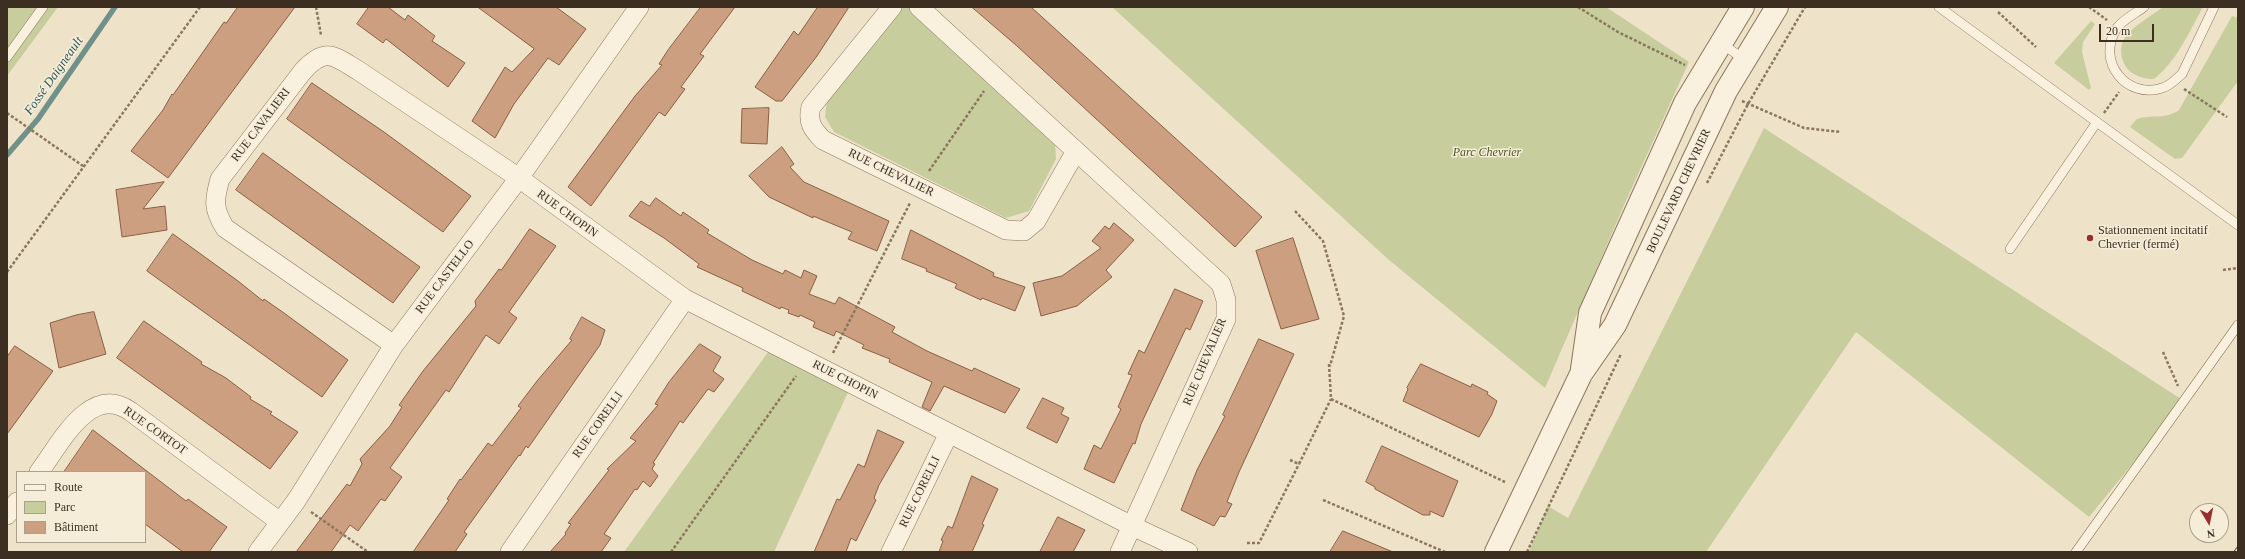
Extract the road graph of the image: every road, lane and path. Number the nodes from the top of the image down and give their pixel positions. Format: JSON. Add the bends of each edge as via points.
{"nodes":[{"id":1,"x":43,"y":7,"type":"edge"},
{"id":2,"x":200,"y":7,"type":"edge"},
{"id":3,"x":316,"y":7,"type":"edge"},
{"id":4,"x":892,"y":7,"type":"edge"},
{"id":5,"x":919,"y":7,"type":"edge"},
{"id":6,"x":1578,"y":7,"type":"edge"},
{"id":7,"x":1742,"y":7,"type":"edge"},
{"id":8,"x":1777,"y":7,"type":"edge"},
{"id":9,"x":1940,"y":7,"type":"edge"},
{"id":10,"x":2089,"y":7,"type":"edge"},
{"id":11,"x":2144,"y":7,"type":"edge"},
{"id":12,"x":2214,"y":7,"type":"edge"},
{"id":13,"x":634,"y":9,"type":"edge"},
{"id":14,"x":1998,"y":12,"type":"dead end"},
{"id":15,"x":2117,"y":26,"type":"junction"},
{"id":16,"x":321,"y":35,"type":"dead end"},
{"id":17,"x":1721,"y":44,"type":"junction"},
{"id":18,"x":2036,"y":47,"type":"dead end"},
{"id":19,"x":7,"y":57,"type":"edge"},
{"id":20,"x":1745,"y":60,"type":"junction"},
{"id":21,"x":1692,"y":69,"type":"dead end"},
{"id":22,"x":995,"y":76,"type":"junction"},
{"id":23,"x":2126,"y":82,"type":"junction"},
{"id":24,"x":2174,"y":82,"type":"junction"},
{"id":25,"x":1748,"y":104,"type":"dead end"},
{"id":26,"x":7,"y":113,"type":"edge"},
{"id":27,"x":2227,"y":117,"type":"dead end"},
{"id":28,"x":2097,"y":122,"type":"junction"},
{"id":29,"x":1842,"y":132,"type":"dead end"},
{"id":30,"x":1076,"y":151,"type":"junction"},
{"id":31,"x":83,"y":166,"type":"junction"},
{"id":32,"x":519,"y":178,"type":"junction"},
{"id":33,"x":918,"y":187,"type":"junction"},
{"id":34,"x":1295,"y":211,"type":"dead end"},
{"id":35,"x":2238,"y":225,"type":"edge"},
{"id":36,"x":2010,"y":249,"type":"dead end"},
{"id":37,"x":2238,"y":268,"type":"edge"},
{"id":38,"x":2223,"y":270,"type":"dead end"},
{"id":39,"x":7,"y":272,"type":"edge"},
{"id":40,"x":685,"y":299,"type":"junction"},
{"id":41,"x":2238,"y":325,"type":"edge"},
{"id":42,"x":394,"y":345,"type":"junction"},
{"id":43,"x":2164,"y":352,"type":"dead end"},
{"id":44,"x":804,"y":359,"type":"junction"},
{"id":45,"x":1329,"y":364,"type":"dead end"},
{"id":46,"x":1329,"y":368,"type":"junction"},
{"id":47,"x":825,"y":370,"type":"junction"},
{"id":48,"x":1581,"y":374,"type":"junction"},
{"id":49,"x":1331,"y":399,"type":"junction"},
{"id":50,"x":2184,"y":401,"type":"junction"},
{"id":51,"x":949,"y":433,"type":"junction"},
{"id":52,"x":1290,"y":460,"type":"dead end"},
{"id":53,"x":1299,"y":464,"type":"junction"},
{"id":54,"x":40,"y":471,"type":"edge"},
{"id":55,"x":1505,"y":482,"type":"dead end"},
{"id":56,"x":1323,"y":500,"type":"dead end"},
{"id":57,"x":296,"y":501,"type":"junction"},
{"id":58,"x":16,"y":503,"type":"edge"},
{"id":59,"x":7,"y":516,"type":"edge"},
{"id":60,"x":280,"y":522,"type":"junction"},
{"id":61,"x":1132,"y":526,"type":"junction"},
{"id":62,"x":1247,"y":544,"type":"dead end"},
{"id":63,"x":258,"y":552,"type":"edge"},
{"id":64,"x":368,"y":552,"type":"edge"},
{"id":65,"x":510,"y":552,"type":"edge"},
{"id":66,"x":671,"y":552,"type":"edge"},
{"id":67,"x":891,"y":552,"type":"edge"},
{"id":68,"x":1120,"y":552,"type":"edge"},
{"id":69,"x":1188,"y":552,"type":"edge"},
{"id":70,"x":1445,"y":552,"type":"edge"},
{"id":71,"x":1496,"y":552,"type":"edge"},
{"id":72,"x":2076,"y":552,"type":"edge"}],
"edges":[{"from":1,"to":19,"type":"lane"},
{"from":2,"to":31,"type":"path"},
{"from":3,"to":16,"type":"path"},
{"from":4,"to":33,"type":"street","name":"RUE CHEVALIER","via":[[811,107],[809,117],[812,129],[823,140]]},
{"from":5,"to":22,"type":"street","name":"RUE CHEVALIER"},
{"from":6,"to":21,"type":"path","via":[[1618,32]]},
{"from":7,"to":17,"type":"street","name":"BOULEVARD CHEVRIER"},
{"from":8,"to":20,"type":"street","name":"BOULEVARD CHEVRIER"},
{"from":9,"to":28,"type":"lane"},
{"from":10,"to":15,"type":"path"},
{"from":11,"to":15,"type":"lane"},
{"from":12,"to":24,"type":"lane","via":[[2182,74]]},
{"from":13,"to":32,"type":"street","name":"RUE CASTELLO"},
{"from":14,"to":18,"type":"path"},
{"from":15,"to":23,"type":"lane","via":[[2109,45],[2109,59],[2114,71]]},
{"from":17,"to":20,"type":"lane"},
{"from":17,"to":48,"type":"street","name":"BOULEVARD CHEVRIER","via":[[1685,103],[1590,313]]},
{"from":20,"to":48,"type":"street","name":"BOULEVARD CHEVRIER","via":[[1726,91],[1615,325]]},
{"from":22,"to":30,"type":"street","name":"RUE CHEVALIER"},
{"from":22,"to":33,"type":"path"},
{"from":23,"to":24,"type":"lane","via":[[2144,90],[2161,88]]},
{"from":23,"to":28,"type":"path"},
{"from":24,"to":27,"type":"path"},
{"from":25,"to":29,"type":"path","via":[[1804,128]]},
{"from":26,"to":31,"type":"path"},
{"from":28,"to":35,"type":"lane"},
{"from":28,"to":36,"type":"lane"},
{"from":30,"to":33,"type":"street","name":"RUE CHEVALIER","via":[[1036,221],[1024,231],[1006,230]]},
{"from":30,"to":61,"type":"street","name":"RUE CHEVALIER","via":[[1221,284],[1226,300],[1226,319],[1220,335]]},
{"from":31,"to":39,"type":"path"},
{"from":32,"to":40,"type":"street","name":"RUE CHOPIN"},
{"from":32,"to":42,"type":"street","name":"RUE CASTELLO"},
{"from":32,"to":42,"type":"street","name":"RUE CAVALIERI","via":[[332,56],[315,58],[303,71],[220,179],[215,196],[216,214],[225,228]]},
{"from":33,"to":47,"type":"path"},
{"from":34,"to":46,"type":"path","via":[[1323,241],[1344,316]]},
{"from":37,"to":38,"type":"path"},
{"from":40,"to":44,"type":"street","name":"RUE CHOPIN"},
{"from":40,"to":65,"type":"street","name":"RUE CORELLI"},
{"from":41,"to":50,"type":"lane"},
{"from":42,"to":57,"type":"street","name":"RUE CASTELLO"},
{"from":43,"to":50,"type":"path"},
{"from":44,"to":47,"type":"street","name":"RUE CHOPIN"},
{"from":44,"to":66,"type":"path","via":[[793,382]]},
{"from":45,"to":46,"type":"path"},
{"from":46,"to":49,"type":"path"},
{"from":47,"to":51,"type":"street","name":"RUE CHOPIN"},
{"from":48,"to":71,"type":"street","name":"BOULEVARD CHEVRIER"},
{"from":49,"to":53,"type":"path"},
{"from":49,"to":55,"type":"path"},
{"from":50,"to":72,"type":"lane"},
{"from":51,"to":61,"type":"street","name":"RUE CHOPIN"},
{"from":51,"to":67,"type":"street","name":"RUE CORELLI"},
{"from":52,"to":53,"type":"path"},
{"from":53,"to":62,"type":"path","via":[[1259,543]]},
{"from":54,"to":60,"type":"street","name":"RUE CORTOT","via":[[82,415],[96,406],[115,405],[127,410]]},
{"from":56,"to":70,"type":"path"},
{"from":57,"to":60,"type":"street","name":"RUE CASTELLO"},
{"from":57,"to":64,"type":"path"},
{"from":58,"to":59,"type":"street"},
{"from":60,"to":63,"type":"street","name":"RUE CASTELLO"},
{"from":61,"to":68,"type":"street","name":"RUE CHEVALIER"},
{"from":61,"to":69,"type":"street","name":"RUE CHOPIN"}]}
